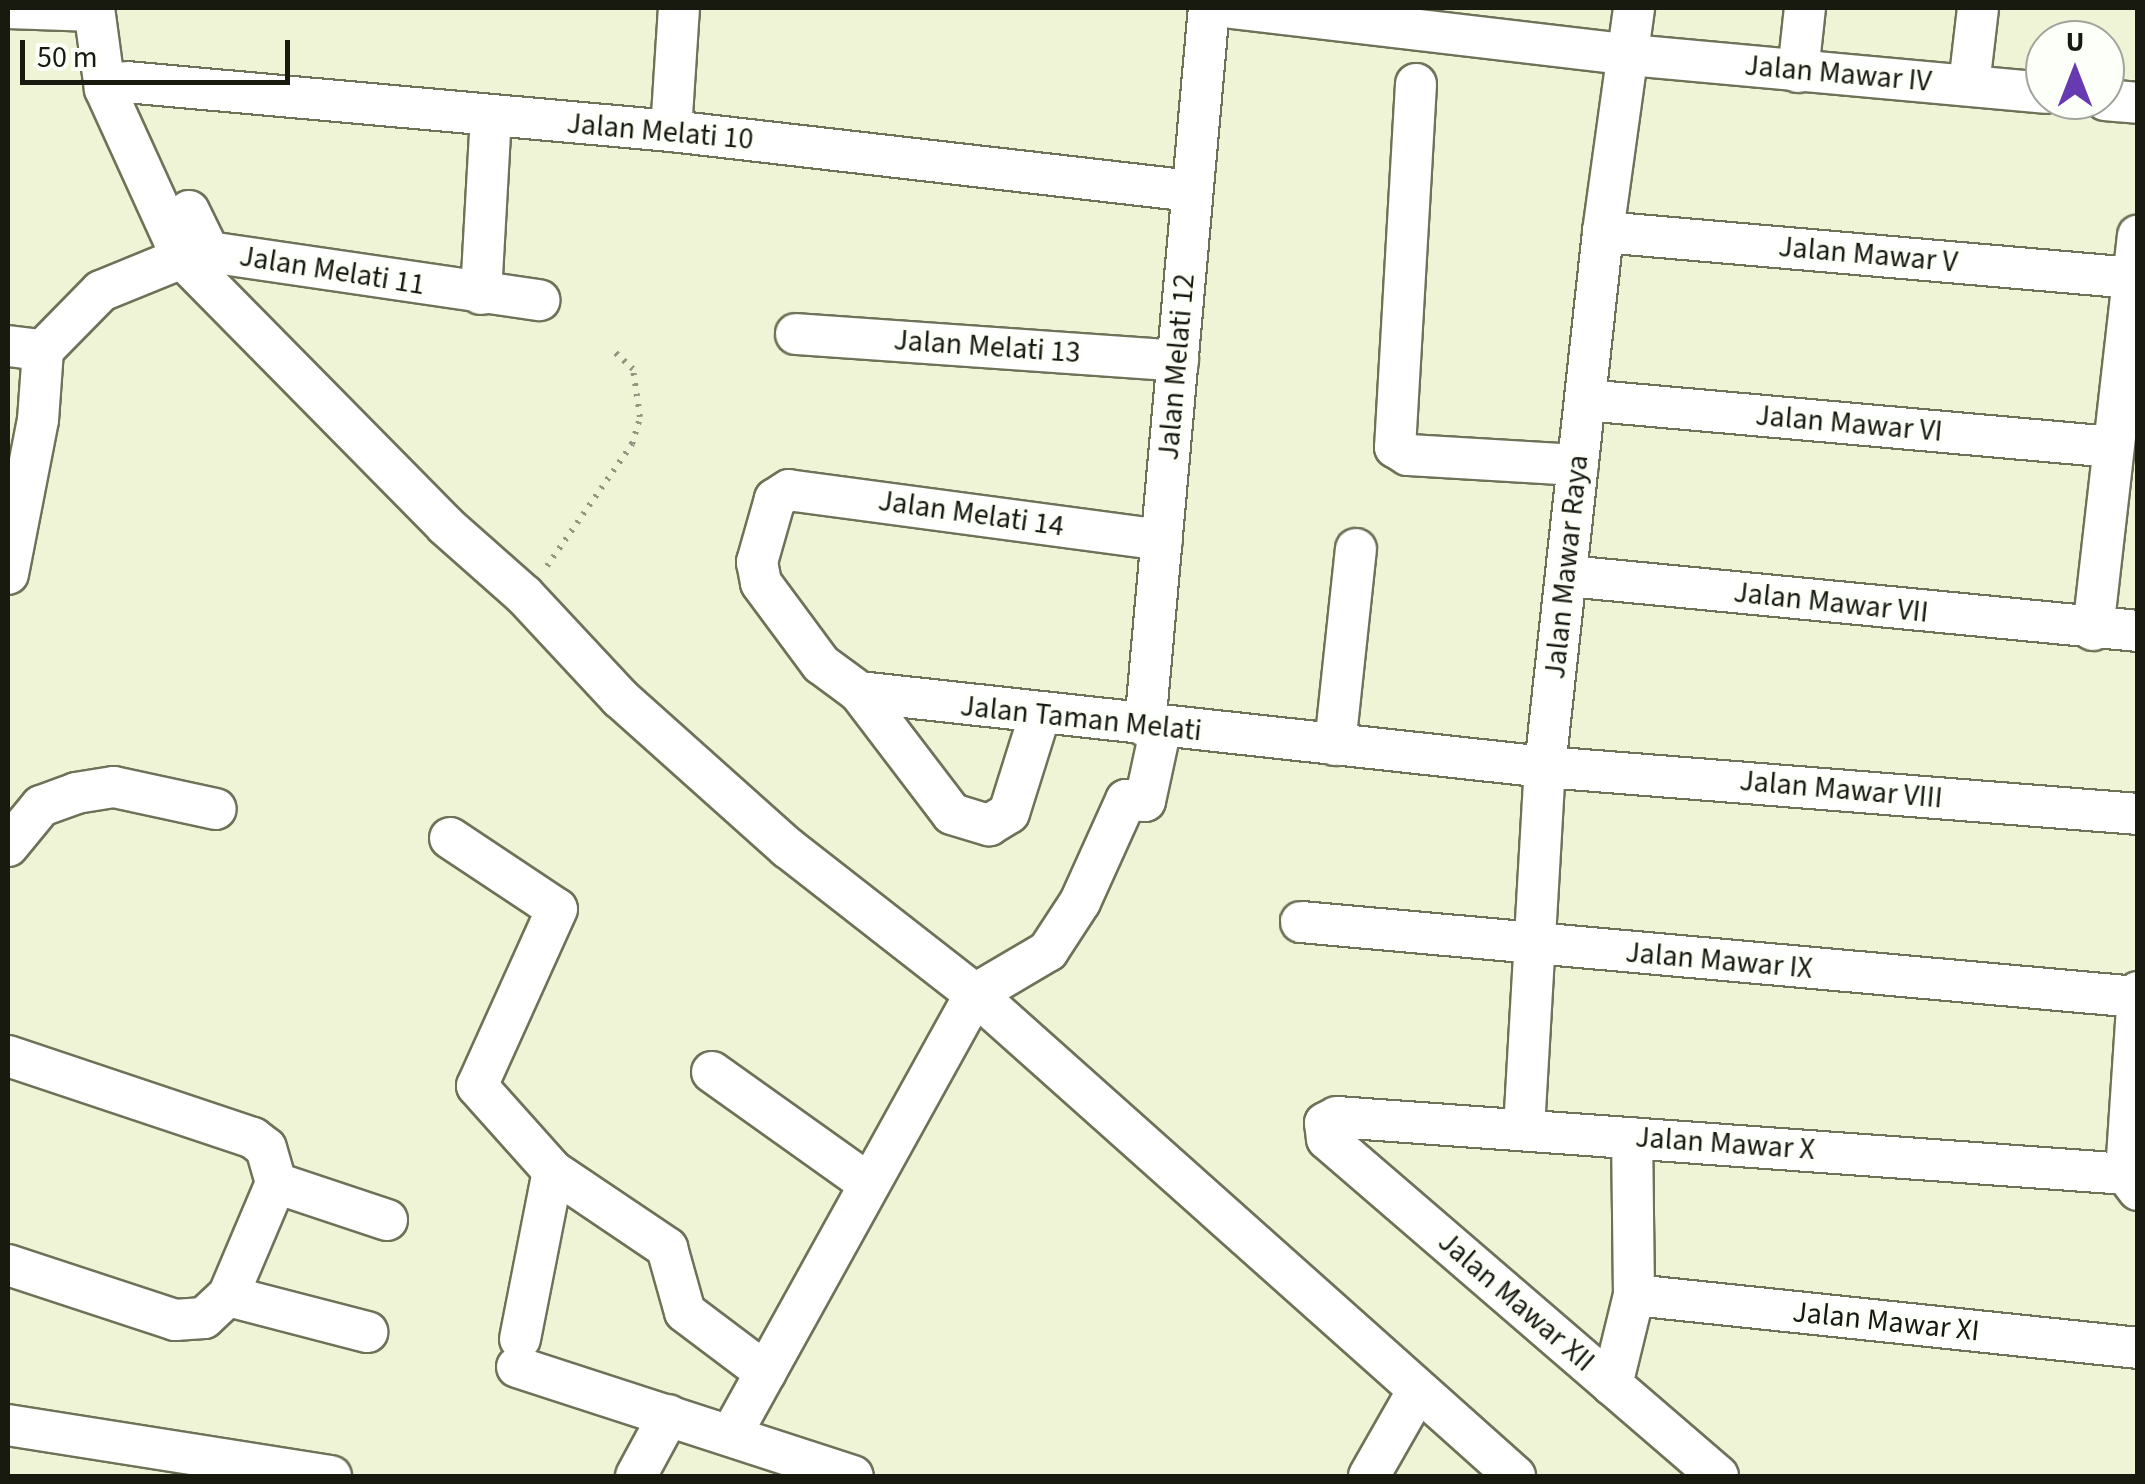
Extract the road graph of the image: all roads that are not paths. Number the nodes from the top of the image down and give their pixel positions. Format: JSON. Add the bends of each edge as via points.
{"nodes":[{"id":1,"x":8,"y":8,"type":"edge"},
{"id":2,"x":679,"y":8,"type":"edge"},
{"id":3,"x":1209,"y":8,"type":"edge"},
{"id":4,"x":1232,"y":8,"type":"edge"},
{"id":5,"x":1634,"y":8,"type":"edge"},
{"id":6,"x":1805,"y":8,"type":"edge"},
{"id":7,"x":1978,"y":8,"type":"edge"},
{"id":8,"x":102,"y":9,"type":"edge"},
{"id":9,"x":1630,"y":56,"type":"junction"},
{"id":10,"x":1798,"y":72,"type":"junction"},
{"id":11,"x":126,"y":82,"type":"junction"},
{"id":12,"x":1416,"y":84,"type":"dead end"},
{"id":13,"x":1968,"y":85,"type":"junction"},
{"id":14,"x":2025,"y":91,"type":"edge"},
{"id":15,"x":492,"y":117,"type":"junction"},
{"id":16,"x":672,"y":131,"type":"junction"},
{"id":17,"x":1192,"y":191,"type":"junction"},
{"id":18,"x":1602,"y":232,"type":"junction"},
{"id":19,"x":2138,"y":236,"type":"edge"},
{"id":20,"x":182,"y":258,"type":"junction"},
{"id":21,"x":2132,"y":278,"type":"junction"},
{"id":22,"x":481,"y":294,"type":"junction"},
{"id":23,"x":540,"y":300,"type":"dead end"},
{"id":24,"x":796,"y":334,"type":"dead end"},
{"id":25,"x":25,"y":348,"type":"edge"},
{"id":26,"x":1178,"y":361,"type":"junction"},
{"id":27,"x":1585,"y":400,"type":"junction"},
{"id":28,"x":2114,"y":448,"type":"junction"},
{"id":29,"x":1578,"y":465,"type":"junction"},
{"id":30,"x":780,"y":493,"type":"joint"},
{"id":31,"x":1162,"y":540,"type":"junction"},
{"id":32,"x":1356,"y":549,"type":"dead end"},
{"id":33,"x":8,"y":574,"type":"edge"},
{"id":34,"x":1568,"y":576,"type":"junction"},
{"id":35,"x":2093,"y":630,"type":"junction"},
{"id":36,"x":2138,"y":631,"type":"edge"},
{"id":37,"x":859,"y":692,"type":"junction"},
{"id":38,"x":1040,"y":714,"type":"junction"},
{"id":39,"x":1153,"y":727,"type":"junction"},
{"id":40,"x":1335,"y":745,"type":"junction"},
{"id":41,"x":1545,"y":767,"type":"junction"},
{"id":42,"x":216,"y":809,"type":"dead end"},
{"id":43,"x":2138,"y":814,"type":"edge"},
{"id":44,"x":450,"y":838,"type":"dead end"},
{"id":45,"x":8,"y":846,"type":"edge"},
{"id":46,"x":1301,"y":922,"type":"dead end"},
{"id":47,"x":1531,"y":945,"type":"junction"},
{"id":48,"x":976,"y":994,"type":"junction"},
{"id":49,"x":2137,"y":995,"type":"edge"},
{"id":50,"x":8,"y":1056,"type":"edge"},
{"id":51,"x":712,"y":1072,"type":"dead end"},
{"id":52,"x":1326,"y":1123,"type":"joint"},
{"id":53,"x":1524,"y":1129,"type":"junction"},
{"id":54,"x":1632,"y":1138,"type":"junction"},
{"id":55,"x":554,"y":1171,"type":"junction"},
{"id":56,"x":2132,"y":1182,"type":"edge"},
{"id":57,"x":276,"y":1183,"type":"junction"},
{"id":58,"x":869,"y":1184,"type":"junction"},
{"id":59,"x":387,"y":1220,"type":"dead end"},
{"id":60,"x":8,"y":1265,"type":"edge"},
{"id":61,"x":1634,"y":1295,"type":"junction"},
{"id":62,"x":228,"y":1296,"type":"junction"},
{"id":63,"x":368,"y":1332,"type":"dead end"},
{"id":64,"x":2138,"y":1348,"type":"edge"},
{"id":65,"x":766,"y":1373,"type":"junction"},
{"id":66,"x":1612,"y":1384,"type":"junction"},
{"id":67,"x":1416,"y":1394,"type":"junction"},
{"id":68,"x":668,"y":1415,"type":"junction"},
{"id":69,"x":8,"y":1425,"type":"edge"},
{"id":70,"x":732,"y":1433,"type":"junction"},
{"id":71,"x":330,"y":1476,"type":"edge"},
{"id":72,"x":636,"y":1476,"type":"edge"},
{"id":73,"x":852,"y":1476,"type":"edge"},
{"id":74,"x":1369,"y":1476,"type":"edge"},
{"id":75,"x":1515,"y":1476,"type":"edge"},
{"id":76,"x":1718,"y":1476,"type":"edge"}],
"edges":[{"from":1,"to":8,"type":"street"},
{"from":2,"to":16,"type":"street"},
{"from":3,"to":17,"type":"street","name":"Jalan Melati 12"},
{"from":4,"to":9,"type":"street","name":"Jalan Mawar IV"},
{"from":5,"to":9,"type":"street","name":"Jalan Mawar Raya"},
{"from":6,"to":10,"type":"street"},
{"from":7,"to":13,"type":"street"},
{"from":8,"to":11,"type":"street","name":"Jalan Melati 11"},
{"from":8,"to":20,"type":"street","via":[[105,89]]},
{"from":9,"to":10,"type":"street","name":"Jalan Mawar IV"},
{"from":9,"to":18,"type":"street","name":"Jalan Mawar Raya"},
{"from":10,"to":13,"type":"street","name":"Jalan Mawar IV"},
{"from":11,"to":15,"type":"street","name":"Jalan Melati 10"},
{"from":11,"to":22,"type":"street","name":"Jalan Melati 11","via":[[209,252]]},
{"from":12,"to":29,"type":"street","via":[[1395,447],[1408,455]]},
{"from":13,"to":14,"type":"street","name":"Jalan Mawar IV"},
{"from":15,"to":16,"type":"street","name":"Jalan Melati 10"},
{"from":15,"to":22,"type":"street"},
{"from":16,"to":17,"type":"street","name":"Jalan Melati 10"},
{"from":17,"to":26,"type":"street","name":"Jalan Melati 12"},
{"from":18,"to":21,"type":"street","name":"Jalan Mawar V"},
{"from":18,"to":27,"type":"street","name":"Jalan Mawar Raya"},
{"from":19,"to":21,"type":"street"},
{"from":20,"to":25,"type":"street","via":[[101,291]]},
{"from":20,"to":48,"type":"street","via":[[446,526],[524,594],[620,698],[788,848]]},
{"from":21,"to":28,"type":"street"},
{"from":22,"to":23,"type":"street","name":"Jalan Melati 11"},
{"from":24,"to":26,"type":"street","name":"Jalan Melati 13"},
{"from":25,"to":33,"type":"street","via":[[38,420]]},
{"from":26,"to":31,"type":"street","name":"Jalan Melati 12"},
{"from":27,"to":28,"type":"street","name":"Jalan Mawar VI"},
{"from":27,"to":29,"type":"street","name":"Jalan Mawar Raya"},
{"from":28,"to":35,"type":"street"},
{"from":29,"to":34,"type":"street","name":"Jalan Mawar Raya"},
{"from":30,"to":31,"type":"street","name":"Jalan Melati 14"},
{"from":30,"to":37,"type":"street","name":"Jalan Taman Melati","via":[[757,562],[761,583],[820,664]]},
{"from":31,"to":39,"type":"street","name":"Jalan Melati 12"},
{"from":32,"to":40,"type":"street"},
{"from":34,"to":35,"type":"street","name":"Jalan Mawar VII"},
{"from":34,"to":41,"type":"street","name":"Jalan Mawar Raya"},
{"from":35,"to":36,"type":"street","name":"Jalan Mawar VII"},
{"from":37,"to":38,"type":"street","name":"Jalan Taman Melati"},
{"from":37,"to":38,"type":"street","via":[[952,814],[988,825],[1010,813]]},
{"from":38,"to":39,"type":"street","name":"Jalan Taman Melati"},
{"from":39,"to":40,"type":"street","name":"Jalan Taman Melati"},
{"from":39,"to":48,"type":"street","name":"Jalan Melati 12","via":[[1145,801],[1126,800],[1080,902],[1048,951]]},
{"from":40,"to":41,"type":"street","name":"Jalan Taman Melati"},
{"from":41,"to":43,"type":"street","name":"Jalan Mawar VIII"},
{"from":41,"to":47,"type":"street","name":"Jalan Mawar Raya"},
{"from":42,"to":45,"type":"street","via":[[114,787],[76,793],[42,806]]},
{"from":44,"to":55,"type":"street","via":[[557,909],[477,1086]]},
{"from":46,"to":47,"type":"street","name":"Jalan Mawar IX"},
{"from":47,"to":49,"type":"street","name":"Jalan Mawar IX"},
{"from":47,"to":53,"type":"street","name":"Jalan Mawar Raya"},
{"from":48,"to":58,"type":"street"},
{"from":48,"to":67,"type":"street","via":[[1258,1242]]},
{"from":49,"to":56,"type":"street"},
{"from":50,"to":57,"type":"street","via":[[253,1138],[273,1157]]},
{"from":51,"to":58,"type":"street"},
{"from":52,"to":53,"type":"street","name":"Jalan Mawar X","via":[[1337,1116]]},
{"from":52,"to":66,"type":"street","name":"Jalan Mawar XII","via":[[1327,1139]]},
{"from":53,"to":54,"type":"street","name":"Jalan Mawar X"},
{"from":54,"to":56,"type":"street","name":"Jalan Mawar X"},
{"from":54,"to":61,"type":"street"},
{"from":55,"to":65,"type":"street","via":[[667,1248],[676,1261],[684,1312]]},
{"from":55,"to":68,"type":"street","via":[[518,1353]]},
{"from":57,"to":59,"type":"street"},
{"from":57,"to":62,"type":"street"},
{"from":58,"to":65,"type":"street"},
{"from":60,"to":62,"type":"street","via":[[175,1320],[204,1318]]},
{"from":61,"to":64,"type":"street","name":"Jalan Mawar XI"},
{"from":61,"to":66,"type":"street"},
{"from":62,"to":63,"type":"street"},
{"from":65,"to":70,"type":"street"},
{"from":66,"to":76,"type":"street","name":"Jalan Mawar XII"},
{"from":67,"to":74,"type":"street"},
{"from":67,"to":75,"type":"street"},
{"from":68,"to":70,"type":"street"},
{"from":68,"to":72,"type":"street"},
{"from":69,"to":71,"type":"street"},
{"from":70,"to":73,"type":"street"}]}
